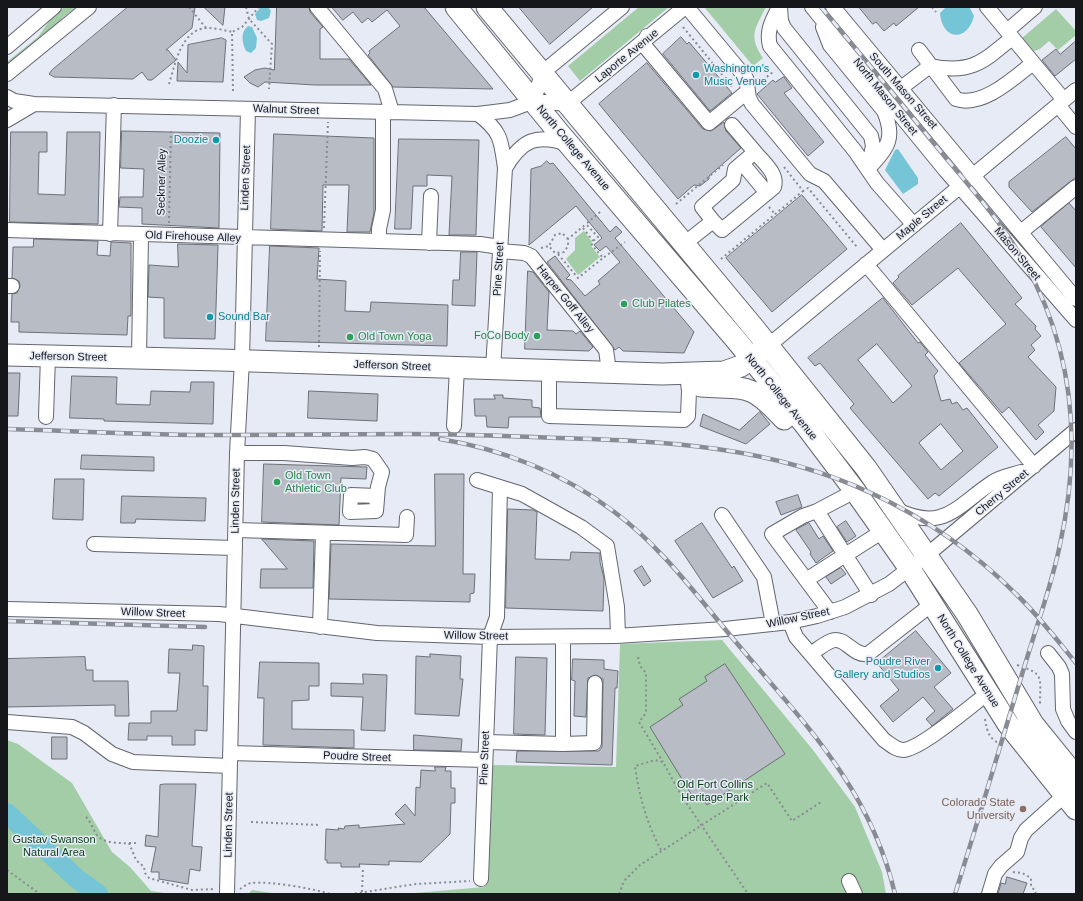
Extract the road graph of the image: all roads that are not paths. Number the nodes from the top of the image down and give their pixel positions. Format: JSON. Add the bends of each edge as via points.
{"nodes":[{"id":1,"x":54,"y":7,"type":"edge"},
{"id":2,"x":89,"y":7,"type":"edge"},
{"id":3,"x":317,"y":7,"type":"edge"},
{"id":4,"x":456,"y":7,"type":"edge"},
{"id":5,"x":487,"y":7,"type":"edge"},
{"id":6,"x":622,"y":7,"type":"edge"},
{"id":7,"x":676,"y":7,"type":"edge"},
{"id":8,"x":686,"y":7,"type":"edge"},
{"id":9,"x":780,"y":7,"type":"edge"},
{"id":10,"x":812,"y":7,"type":"edge"},
{"id":11,"x":833,"y":7,"type":"edge"},
{"id":12,"x":987,"y":7,"type":"edge"},
{"id":13,"x":1035,"y":7,"type":"edge"},
{"id":14,"x":821,"y":19,"type":"junction"},
{"id":15,"x":1010,"y":35,"type":"junction"},
{"id":16,"x":643,"y":44,"type":"junction"},
{"id":17,"x":7,"y":47,"type":"edge"},
{"id":18,"x":919,"y":50,"type":"dead end"},
{"id":19,"x":1033,"y":63,"type":"junction"},
{"id":20,"x":930,"y":66,"type":"junction"},
{"id":21,"x":542,"y":73,"type":"junction"},
{"id":22,"x":7,"y":74,"type":"edge"},
{"id":23,"x":746,"y":88,"type":"junction"},
{"id":24,"x":901,"y":88,"type":"junction"},
{"id":25,"x":1076,"y":90,"type":"edge"},
{"id":26,"x":7,"y":97,"type":"edge"},
{"id":27,"x":534,"y":101,"type":"junction"},
{"id":28,"x":1061,"y":102,"type":"junction"},
{"id":29,"x":34,"y":104,"type":"junction"},
{"id":30,"x":567,"y":104,"type":"junction"},
{"id":31,"x":114,"y":105,"type":"junction"},
{"id":32,"x":248,"y":109,"type":"junction"},
{"id":33,"x":387,"y":112,"type":"junction"},
{"id":34,"x":478,"y":114,"type":"junction"},
{"id":35,"x":7,"y":120,"type":"edge"},
{"id":36,"x":732,"y":126,"type":"dead end"},
{"id":37,"x":1076,"y":127,"type":"edge"},
{"id":38,"x":569,"y":144,"type":"junction"},
{"id":39,"x":749,"y":157,"type":"junction"},
{"id":40,"x":505,"y":168,"type":"junction"},
{"id":41,"x":868,"y":169,"type":"junction"},
{"id":42,"x":974,"y":174,"type":"junction"},
{"id":43,"x":960,"y":186,"type":"junction"},
{"id":44,"x":1076,"y":187,"type":"edge"},
{"id":45,"x":431,"y":196,"type":"dead end"},
{"id":46,"x":713,"y":220,"type":"junction"},
{"id":47,"x":914,"y":224,"type":"junction"},
{"id":48,"x":7,"y":230,"type":"edge"},
{"id":49,"x":1021,"y":232,"type":"junction"},
{"id":50,"x":110,"y":234,"type":"junction"},
{"id":51,"x":141,"y":235,"type":"junction"},
{"id":52,"x":244,"y":238,"type":"junction"},
{"id":53,"x":379,"y":241,"type":"junction"},
{"id":54,"x":429,"y":243,"type":"junction"},
{"id":55,"x":684,"y":244,"type":"junction"},
{"id":56,"x":500,"y":249,"type":"junction"},
{"id":57,"x":883,"y":250,"type":"junction"},
{"id":58,"x":866,"y":264,"type":"junction"},
{"id":59,"x":1076,"y":299,"type":"edge"},
{"id":60,"x":1076,"y":320,"type":"edge"},
{"id":61,"x":768,"y":346,"type":"junction"},
{"id":62,"x":7,"y":355,"type":"edge"},
{"id":63,"x":48,"y":356,"type":"junction"},
{"id":64,"x":139,"y":358,"type":"junction"},
{"id":65,"x":751,"y":359,"type":"junction"},
{"id":66,"x":242,"y":360,"type":"junction"},
{"id":67,"x":457,"y":368,"type":"junction"},
{"id":68,"x":493,"y":369,"type":"junction"},
{"id":69,"x":549,"y":371,"type":"junction"},
{"id":70,"x":609,"y":371,"type":"junction"},
{"id":71,"x":688,"y":379,"type":"junction"},
{"id":72,"x":46,"y":417,"type":"dead end"},
{"id":73,"x":454,"y":426,"type":"dead end"},
{"id":74,"x":1076,"y":430,"type":"edge"},
{"id":75,"x":237,"y":453,"type":"junction"},
{"id":76,"x":826,"y":453,"type":"junction"},
{"id":77,"x":1032,"y":468,"type":"junction"},
{"id":78,"x":477,"y":480,"type":"dead end"},
{"id":79,"x":500,"y":487,"type":"junction"},
{"id":80,"x":855,"y":491,"type":"junction"},
{"id":81,"x":377,"y":496,"type":"dead end"},
{"id":82,"x":895,"y":508,"type":"junction"},
{"id":83,"x":817,"y":511,"type":"junction"},
{"id":84,"x":722,"y":515,"type":"dead end"},
{"id":85,"x":407,"y":517,"type":"dead end"},
{"id":86,"x":236,"y":530,"type":"junction"},
{"id":87,"x":883,"y":531,"type":"junction"},
{"id":88,"x":323,"y":534,"type":"junction"},
{"id":89,"x":94,"y":544,"type":"dead end"},
{"id":90,"x":235,"y":548,"type":"junction"},
{"id":91,"x":845,"y":555,"type":"junction"},
{"id":92,"x":928,"y":555,"type":"junction"},
{"id":93,"x":910,"y":569,"type":"junction"},
{"id":94,"x":806,"y":580,"type":"junction"},
{"id":95,"x":871,"y":595,"type":"junction"},
{"id":96,"x":932,"y":604,"type":"junction"},
{"id":97,"x":7,"y":609,"type":"edge"},
{"id":98,"x":830,"y":612,"type":"junction"},
{"id":99,"x":234,"y":616,"type":"junction"},
{"id":100,"x":790,"y":622,"type":"junction"},
{"id":101,"x":772,"y":624,"type":"junction"},
{"id":102,"x":320,"y":627,"type":"junction"},
{"id":103,"x":618,"y":635,"type":"junction"},
{"id":104,"x":490,"y":637,"type":"junction"},
{"id":105,"x":563,"y":637,"type":"junction"},
{"id":106,"x":812,"y":653,"type":"junction"},
{"id":107,"x":1048,"y":653,"type":"dead end"},
{"id":108,"x":595,"y":683,"type":"dead end"},
{"id":109,"x":988,"y":694,"type":"junction"},
{"id":110,"x":7,"y":722,"type":"edge"},
{"id":111,"x":1076,"y":732,"type":"edge"},
{"id":112,"x":486,"y":742,"type":"junction"},
{"id":113,"x":563,"y":744,"type":"junction"},
{"id":114,"x":230,"y":760,"type":"junction"},
{"id":115,"x":485,"y":760,"type":"junction"},
{"id":116,"x":1076,"y":777,"type":"edge"},
{"id":117,"x":1072,"y":796,"type":"edge"},
{"id":118,"x":481,"y":879,"type":"road end"},
{"id":119,"x":850,"y":881,"type":"dead end"},
{"id":120,"x":221,"y":891,"type":"edge"},
{"id":121,"x":855,"y":894,"type":"edge"},
{"id":122,"x":989,"y":894,"type":"edge"}],
"edges":[{"from":1,"to":17,"type":"street"},
{"from":2,"to":22,"type":"street"},
{"from":3,"to":33,"type":"street","via":[[385,89]]},
{"from":4,"to":27,"type":"highway","name":"North College Avenue"},
{"from":5,"to":21,"type":"highway","name":"North College Avenue"},
{"from":6,"to":21,"type":"street"},
{"from":7,"to":16,"type":"street","via":[[651,29]]},
{"from":8,"to":16,"type":"street","name":"Laporte Avenue"},
{"from":8,"to":23,"type":"street","via":[[746,78]]},
{"from":9,"to":41,"type":"street","via":[[784,28],[870,136],[873,146]]},
{"from":9,"to":41,"type":"street","via":[[769,28],[767,37],[770,46]]},
{"from":10,"to":14,"type":"street","name":"North Mason Street"},
{"from":11,"to":24,"type":"street","name":"South Mason Street"},
{"from":12,"to":15,"type":"street"},
{"from":13,"to":15,"type":"street"},
{"from":14,"to":41,"type":"street","via":[[824,34],[830,45],[888,119],[891,129],[888,142]]},
{"from":14,"to":43,"type":"street","name":"North Mason Street"},
{"from":15,"to":19,"type":"street"},
{"from":15,"to":20,"type":"street","via":[[990,57],[976,65],[960,69]]},
{"from":16,"to":23,"type":"street","via":[[709,123]]},
{"from":16,"to":30,"type":"street","name":"Laporte Avenue"},
{"from":18,"to":20,"type":"street"},
{"from":19,"to":20,"type":"street","via":[[990,94],[964,101],[956,99]]},
{"from":19,"to":28,"type":"street"},
{"from":20,"to":24,"type":"street"},
{"from":21,"to":27,"type":"street"},
{"from":21,"to":30,"type":"highway","name":"North College Avenue"},
{"from":23,"to":57,"type":"street","via":[[752,104],[810,174],[824,181]]},
{"from":24,"to":42,"type":"street","name":"South Mason Street"},
{"from":25,"to":28,"type":"street","name":"Maple Street"},
{"from":26,"to":29,"type":"street","name":"Walnut Street"},
{"from":27,"to":30,"type":"street"},
{"from":27,"to":34,"type":"street","name":"Walnut Street","via":[[504,112]]},
{"from":27,"to":38,"type":"highway","name":"North College Avenue"},
{"from":28,"to":37,"type":"street"},
{"from":28,"to":42,"type":"street","name":"Maple Street"},
{"from":29,"to":31,"type":"street","name":"Walnut Street"},
{"from":29,"to":35,"type":"street"},
{"from":30,"to":55,"type":"highway","name":"North College Avenue"},
{"from":31,"to":32,"type":"street","name":"Walnut Street"},
{"from":31,"to":50,"type":"street"},
{"from":32,"to":33,"type":"street","name":"Walnut Street"},
{"from":32,"to":52,"type":"street","name":"Linden Street"},
{"from":33,"to":34,"type":"street","name":"Walnut Street"},
{"from":33,"to":53,"type":"street","via":[[384,210]]},
{"from":34,"to":40,"type":"street","name":"Pine Street","via":[[498,133]]},
{"from":36,"to":39,"type":"street"},
{"from":38,"to":40,"type":"street","via":[[554,139],[537,139],[521,147]]},
{"from":38,"to":65,"type":"highway","name":"North College Avenue"},
{"from":39,"to":46,"type":"street","via":[[735,169],[733,180],[702,207]]},
{"from":39,"to":46,"type":"street","via":[[773,174],[776,180],[770,190],[722,230]]},
{"from":40,"to":56,"type":"street","name":"Pine Street"},
{"from":41,"to":47,"type":"street","via":[[877,183]]},
{"from":42,"to":43,"type":"street","name":"Maple Street"},
{"from":42,"to":49,"type":"street","name":"Mason Street"},
{"from":43,"to":47,"type":"street","name":"Maple Street"},
{"from":43,"to":60,"type":"street","name":"Mason Street"},
{"from":44,"to":49,"type":"street"},
{"from":45,"to":54,"type":"street"},
{"from":46,"to":55,"type":"street"},
{"from":47,"to":57,"type":"street","name":"Maple Street"},
{"from":48,"to":50,"type":"street","name":"Old Firehouse Alley"},
{"from":49,"to":59,"type":"street","name":"Mason Street"},
{"from":50,"to":51,"type":"street","name":"Old Firehouse Alley"},
{"from":51,"to":52,"type":"street","name":"Old Firehouse Alley"},
{"from":51,"to":64,"type":"street"},
{"from":52,"to":53,"type":"street","name":"Old Firehouse Alley"},
{"from":52,"to":66,"type":"street","name":"Linden Street"},
{"from":53,"to":54,"type":"street","name":"Old Firehouse Alley"},
{"from":54,"to":56,"type":"street","name":"Old Firehouse Alley"},
{"from":55,"to":61,"type":"highway","name":"North College Avenue"},
{"from":56,"to":68,"type":"street","name":"Pine Street"},
{"from":56,"to":70,"type":"street","name":"Harper Goff Alley","via":[[531,256],[606,350]]},
{"from":57,"to":58,"type":"street","name":"Maple Street"},
{"from":58,"to":61,"type":"street","name":"Maple Street"},
{"from":58,"to":77,"type":"street"},
{"from":61,"to":65,"type":"highway","name":"Jefferson Street"},
{"from":61,"to":82,"type":"highway","name":"North College Avenue","via":[[849,446]]},
{"from":62,"to":63,"type":"highway","name":"Jefferson Street"},
{"from":63,"to":64,"type":"highway","name":"Jefferson Street"},
{"from":63,"to":72,"type":"street"},
{"from":64,"to":66,"type":"highway","name":"Jefferson Street"},
{"from":65,"to":71,"type":"highway","name":"Jefferson Street","via":[[724,372]]},
{"from":65,"to":76,"type":"highway","name":"North College Avenue"},
{"from":66,"to":67,"type":"highway","name":"Jefferson Street"},
{"from":66,"to":75,"type":"street","name":"Linden Street"},
{"from":67,"to":68,"type":"highway","name":"Jefferson Street"},
{"from":67,"to":73,"type":"street"},
{"from":68,"to":69,"type":"highway","name":"Jefferson Street"},
{"from":69,"to":70,"type":"highway","name":"Jefferson Street"},
{"from":69,"to":71,"type":"street","via":[[549,416],[684,420],[688,416]]},
{"from":70,"to":71,"type":"highway","name":"Jefferson Street","via":[[662,374]]},
{"from":71,"to":76,"type":"highway","via":[[756,392],[768,401],[794,432]]},
{"from":74,"to":77,"type":"street","name":"Cherry Street"},
{"from":75,"to":81,"type":"street","via":[[284,453],[373,459],[382,472]]},
{"from":75,"to":86,"type":"street","name":"Linden Street"},
{"from":76,"to":80,"type":"highway","name":"North College Avenue"},
{"from":77,"to":82,"type":"street","via":[[994,481],[957,510],[944,516],[919,518]]},
{"from":77,"to":92,"type":"street","name":"Cherry Street"},
{"from":78,"to":79,"type":"street"},
{"from":79,"to":103,"type":"street","via":[[522,494],[581,527],[607,546],[617,607]]},
{"from":79,"to":104,"type":"street","name":"Pine Street","via":[[497,617]]},
{"from":80,"to":83,"type":"street"},
{"from":80,"to":87,"type":"highway","name":"North College Avenue"},
{"from":82,"to":92,"type":"highway","name":"North College Avenue"},
{"from":83,"to":91,"type":"street"},
{"from":83,"to":94,"type":"street","via":[[772,534]]},
{"from":84,"to":101,"type":"street","via":[[764,577]]},
{"from":85,"to":88,"type":"street","via":[[406,535]]},
{"from":86,"to":88,"type":"street"},
{"from":86,"to":90,"type":"street","name":"Linden Street"},
{"from":87,"to":91,"type":"street"},
{"from":87,"to":93,"type":"highway","name":"North College Avenue"},
{"from":88,"to":102,"type":"street"},
{"from":89,"to":90,"type":"street"},
{"from":90,"to":99,"type":"street","name":"Linden Street"},
{"from":91,"to":94,"type":"street"},
{"from":91,"to":95,"type":"street"},
{"from":92,"to":93,"type":"street","name":"Willow Street"},
{"from":92,"to":116,"type":"highway","name":"North College Avenue","via":[[1033,724]]},
{"from":93,"to":95,"type":"street","name":"Willow Street"},
{"from":93,"to":96,"type":"highway","name":"North College Avenue"},
{"from":94,"to":98,"type":"street"},
{"from":95,"to":98,"type":"street","name":"Willow Street"},
{"from":96,"to":106,"type":"street","via":[[868,654],[862,655],[854,651],[841,640],[832,640]]},
{"from":96,"to":109,"type":"highway","name":"North College Avenue"},
{"from":97,"to":99,"type":"street","name":"Willow Street"},
{"from":98,"to":100,"type":"street","name":"Willow Street"},
{"from":99,"to":102,"type":"street","name":"Willow Street"},
{"from":99,"to":114,"type":"street","name":"Linden Street"},
{"from":100,"to":101,"type":"street","name":"Willow Street"},
{"from":100,"to":106,"type":"street","via":[[796,637]]},
{"from":101,"to":103,"type":"street","name":"Willow Street"},
{"from":102,"to":104,"type":"street","name":"Willow Street","via":[[377,633]]},
{"from":103,"to":105,"type":"street","name":"Willow Street"},
{"from":104,"to":105,"type":"street","name":"Willow Street"},
{"from":104,"to":112,"type":"street","name":"Pine Street"},
{"from":105,"to":113,"type":"street"},
{"from":106,"to":109,"type":"street","via":[[884,740],[902,750],[919,745]]},
{"from":107,"to":111,"type":"street","via":[[1062,674],[1063,709]]},
{"from":108,"to":113,"type":"street","via":[[594,743]]},
{"from":109,"to":117,"type":"highway","name":"North College Avenue","via":[[1008,724]]},
{"from":110,"to":114,"type":"street","name":"Poudre Street","via":[[72,727],[112,754],[133,762]]},
{"from":112,"to":113,"type":"street"},
{"from":112,"to":115,"type":"street","name":"Pine Street"},
{"from":114,"to":115,"type":"street","name":"Poudre Street"},
{"from":114,"to":120,"type":"street","name":"Linden Street"},
{"from":115,"to":118,"type":"street","name":"Pine Street"},
{"from":117,"to":122,"type":"street","via":[[1026,830],[1017,852],[995,874]]},
{"from":119,"to":121,"type":"street"}]}
